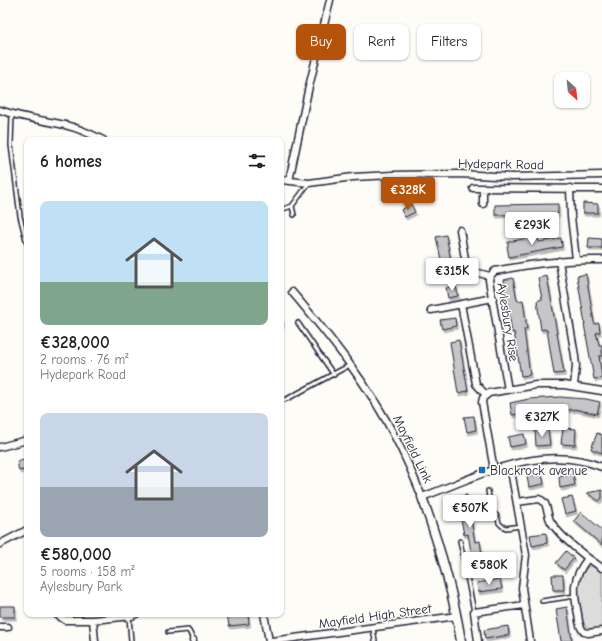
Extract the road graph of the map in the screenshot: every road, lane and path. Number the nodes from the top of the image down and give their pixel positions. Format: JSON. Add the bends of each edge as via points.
{"nodes":[{"id":1,"x":330,"y":0,"type":"edge"},
{"id":2,"x":0,"y":110,"type":"edge"},
{"id":3,"x":12,"y":114,"type":"junction"},
{"id":4,"x":98,"y":137,"type":"edge"},
{"id":5,"x":602,"y":175,"type":"edge"},
{"id":6,"x":284,"y":180,"type":"edge"},
{"id":7,"x":289,"y":181,"type":"junction"},
{"id":8,"x":309,"y":183,"type":"junction"},
{"id":9,"x":473,"y":188,"type":"dead end"},
{"id":10,"x":570,"y":188,"type":"junction"},
{"id":11,"x":483,"y":189,"type":"junction"},
{"id":12,"x":602,"y":189,"type":"edge"},
{"id":13,"x":483,"y":204,"type":"dead end"},
{"id":14,"x":292,"y":206,"type":"junction"},
{"id":15,"x":284,"y":209,"type":"edge"},
{"id":16,"x":294,"y":215,"type":"dead end"},
{"id":17,"x":460,"y":230,"type":"dead end"},
{"id":18,"x":24,"y":232,"type":"edge"},
{"id":19,"x":576,"y":260,"type":"junction"},
{"id":20,"x":602,"y":260,"type":"edge"},
{"id":21,"x":559,"y":261,"type":"junction"},
{"id":22,"x":490,"y":276,"type":"junction"},
{"id":23,"x":292,"y":292,"type":"dead end"},
{"id":24,"x":493,"y":298,"type":"junction"},
{"id":25,"x":461,"y":304,"type":"junction"},
{"id":26,"x":431,"y":310,"type":"dead end"},
{"id":27,"x":298,"y":323,"type":"dead end"},
{"id":28,"x":350,"y":365,"type":"junction"},
{"id":29,"x":334,"y":375,"type":"junction"},
{"id":30,"x":574,"y":386,"type":"junction"},
{"id":31,"x":508,"y":390,"type":"junction"},
{"id":32,"x":602,"y":391,"type":"edge"},
{"id":33,"x":486,"y":395,"type":"junction"},
{"id":34,"x":284,"y":400,"type":"edge"},
{"id":35,"x":24,"y":441,"type":"edge"},
{"id":36,"x":0,"y":447,"type":"edge"},
{"id":37,"x":510,"y":464,"type":"junction"},
{"id":38,"x":602,"y":467,"type":"edge"},
{"id":39,"x":494,"y":470,"type":"junction"},
{"id":40,"x":488,"y":491,"type":"dead end"},
{"id":41,"x":422,"y":497,"type":"junction"},
{"id":42,"x":517,"y":502,"type":"junction"},
{"id":43,"x":521,"y":526,"type":"junction"},
{"id":44,"x":24,"y":532,"type":"edge"},
{"id":45,"x":460,"y":541,"type":"dead end"},
{"id":46,"x":0,"y":544,"type":"edge"},
{"id":47,"x":588,"y":558,"type":"junction"},
{"id":48,"x":602,"y":568,"type":"edge"},
{"id":49,"x":574,"y":596,"type":"junction"},
{"id":50,"x":542,"y":601,"type":"dead end"},
{"id":51,"x":524,"y":605,"type":"junction"},
{"id":52,"x":474,"y":612,"type":"junction"},
{"id":53,"x":457,"y":616,"type":"junction"},
{"id":54,"x":60,"y":617,"type":"edge"},
{"id":55,"x":114,"y":617,"type":"edge"},
{"id":56,"x":128,"y":617,"type":"edge"},
{"id":57,"x":265,"y":617,"type":"edge"},
{"id":58,"x":94,"y":620,"type":"junction"},
{"id":59,"x":0,"y":627,"type":"edge"},
{"id":60,"x":8,"y":628,"type":"dead end"},
{"id":61,"x":372,"y":628,"type":"junction"},
{"id":62,"x":602,"y":631,"type":"edge"},
{"id":63,"x":168,"y":632,"type":"dead end"},
{"id":64,"x":304,"y":639,"type":"edge"},
{"id":65,"x":95,"y":641,"type":"edge"},
{"id":66,"x":132,"y":641,"type":"edge"},
{"id":67,"x":193,"y":641,"type":"edge"},
{"id":68,"x":270,"y":641,"type":"edge"},
{"id":69,"x":375,"y":641,"type":"edge"},
{"id":70,"x":461,"y":641,"type":"edge"},
{"id":71,"x":478,"y":641,"type":"edge"},
{"id":72,"x":530,"y":641,"type":"edge"}],
"edges":[{"from":1,"to":7,"type":"street"},
{"from":2,"to":3,"type":"street"},
{"from":3,"to":4,"type":"street","via":[[66,125]]},
{"from":3,"to":18,"type":"lane","via":[[11,145]]},
{"from":5,"to":8,"type":"street","name":"Hydepark Road","via":[[393,175]]},
{"from":6,"to":7,"type":"street","name":"Hydepark Road"},
{"from":7,"to":8,"type":"street","name":"Hydepark Road"},
{"from":8,"to":14,"type":"lane"},
{"from":9,"to":11,"type":"street"},
{"from":10,"to":11,"type":"street"},
{"from":10,"to":12,"type":"street"},
{"from":10,"to":19,"type":"street"},
{"from":11,"to":13,"type":"street"},
{"from":14,"to":15,"type":"lane"},
{"from":14,"to":16,"type":"lane"},
{"from":17,"to":22,"type":"street","via":[[465,239],[467,270]]},
{"from":19,"to":20,"type":"street","name":"Aylesbury Rise"},
{"from":19,"to":21,"type":"street","name":"Aylesbury Rise"},
{"from":21,"to":22,"type":"street","name":"Aylesbury Rise","via":[[495,271]]},
{"from":21,"to":30,"type":"street","via":[[575,356]]},
{"from":22,"to":24,"type":"street","name":"Aylesbury Rise"},
{"from":23,"to":28,"type":"street","name":"Mayfield Link"},
{"from":24,"to":25,"type":"street"},
{"from":24,"to":31,"type":"street","name":"Aylesbury Rise"},
{"from":25,"to":26,"type":"street"},
{"from":25,"to":33,"type":"street","via":[[476,384]]},
{"from":27,"to":29,"type":"lane"},
{"from":28,"to":29,"type":"lane"},
{"from":28,"to":41,"type":"street","name":"Mayfield Link","via":[[389,426]]},
{"from":29,"to":34,"type":"lane"},
{"from":30,"to":31,"type":"street","via":[[549,384]]},
{"from":30,"to":32,"type":"street"},
{"from":31,"to":33,"type":"street"},
{"from":33,"to":39,"type":"street","via":[[482,402]]},
{"from":35,"to":36,"type":"street"},
{"from":37,"to":38,"type":"street","via":[[563,458]]},
{"from":37,"to":39,"type":"street"},
{"from":37,"to":42,"type":"street"},
{"from":39,"to":41,"type":"street"},
{"from":40,"to":43,"type":"lane","via":[[491,510],[499,523],[506,528]]},
{"from":41,"to":53,"type":"street","name":"Mayfield Link","via":[[445,566]]},
{"from":42,"to":43,"type":"street"},
{"from":42,"to":47,"type":"street","via":[[542,500],[556,528]]},
{"from":43,"to":51,"type":"street","via":[[526,555],[522,588]]},
{"from":44,"to":46,"type":"street"},
{"from":45,"to":52,"type":"lane"},
{"from":47,"to":48,"type":"street"},
{"from":47,"to":49,"type":"street","via":[[576,575]]},
{"from":49,"to":50,"type":"lane"},
{"from":49,"to":62,"type":"street","via":[[582,630],[588,633]]},
{"from":51,"to":52,"type":"street"},
{"from":51,"to":72,"type":"street"},
{"from":52,"to":71,"type":"street"},
{"from":53,"to":61,"type":"street","name":"Mayfield High Street"},
{"from":53,"to":70,"type":"street","name":"Mayfield Link"},
{"from":54,"to":58,"type":"street","via":[[65,620]]},
{"from":55,"to":58,"type":"street"},
{"from":56,"to":66,"type":"lane"},
{"from":57,"to":68,"type":"street"},
{"from":58,"to":65,"type":"street"},
{"from":59,"to":60,"type":"street"},
{"from":61,"to":64,"type":"street","name":"Mayfield High Street"},
{"from":61,"to":69,"type":"lane"},
{"from":63,"to":67,"type":"lane","via":[[188,630]]},
{"from":64,"to":68,"type":"street","name":"Mayfield High Street"}]}
